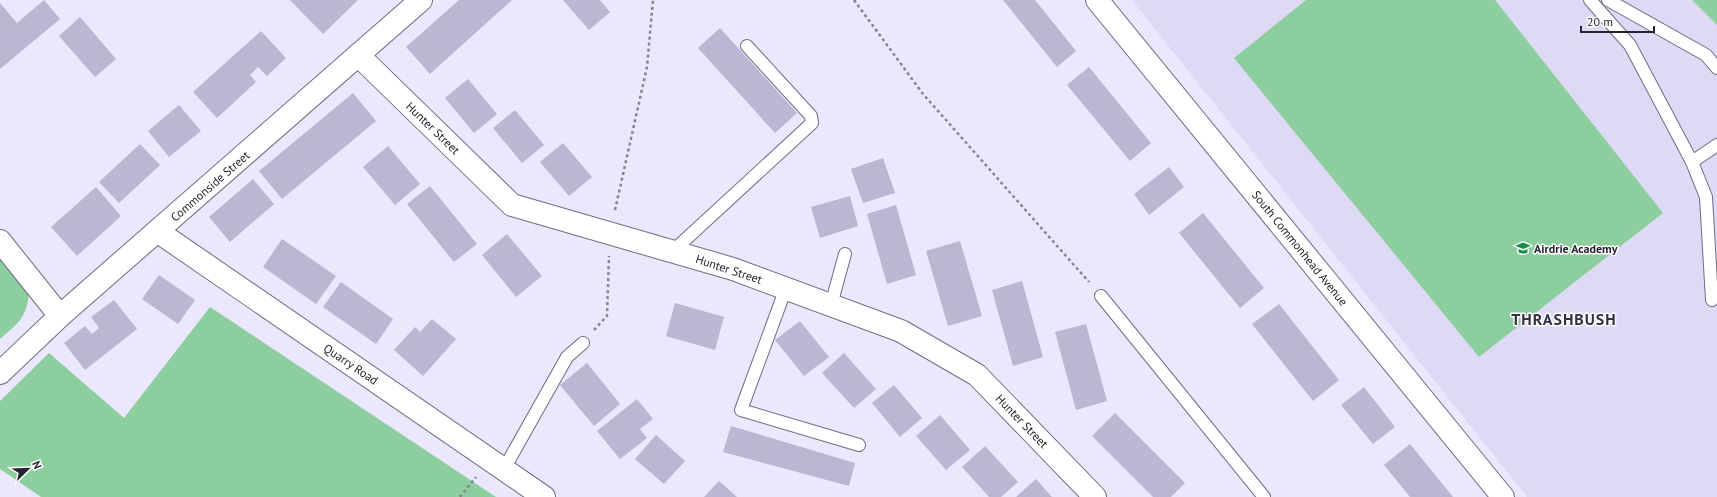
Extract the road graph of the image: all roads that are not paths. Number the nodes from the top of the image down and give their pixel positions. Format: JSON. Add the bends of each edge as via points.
{"nodes":[{"id":1,"x":421,"y":0,"type":"edge"},
{"id":2,"x":1097,"y":0,"type":"edge"},
{"id":3,"x":1590,"y":0,"type":"edge"},
{"id":4,"x":1608,"y":0,"type":"edge"},
{"id":5,"x":747,"y":46,"type":"dead end"},
{"id":6,"x":358,"y":55,"type":"junction"},
{"id":7,"x":1717,"y":68,"type":"edge"},
{"id":8,"x":1717,"y":145,"type":"edge"},
{"id":9,"x":1692,"y":162,"type":"junction"},
{"id":10,"x":158,"y":232,"type":"junction"},
{"id":11,"x":0,"y":241,"type":"edge"},
{"id":12,"x":673,"y":251,"type":"junction"},
{"id":13,"x":845,"y":254,"type":"dead end"},
{"id":14,"x":786,"y":288,"type":"junction"},
{"id":15,"x":1102,"y":296,"type":"road end"},
{"id":16,"x":1712,"y":300,"type":"dead end"},
{"id":17,"x":832,"y":305,"type":"junction"},
{"id":18,"x":60,"y":316,"type":"junction"},
{"id":19,"x":584,"y":343,"type":"road end"},
{"id":20,"x":0,"y":373,"type":"edge"},
{"id":21,"x":859,"y":445,"type":"dead end"},
{"id":22,"x":504,"y":469,"type":"junction"},
{"id":23,"x":544,"y":497,"type":"edge"},
{"id":24,"x":1095,"y":497,"type":"edge"},
{"id":25,"x":1264,"y":497,"type":"edge"},
{"id":26,"x":1502,"y":497,"type":"edge"}],
"edges":[{"from":1,"to":6,"type":"street","name":"Commonside Street"},
{"from":2,"to":26,"type":"street","name":"South Commonhead Avenue"},
{"from":3,"to":9,"type":"lane","via":[[1630,45]]},
{"from":4,"to":7,"type":"lane","via":[[1706,55]]},
{"from":5,"to":12,"type":"lane","via":[[811,116],[812,123]]},
{"from":6,"to":10,"type":"street","name":"Commonside Street"},
{"from":6,"to":12,"type":"street","name":"Hunter Street","via":[[512,205]]},
{"from":8,"to":9,"type":"lane"},
{"from":9,"to":16,"type":"lane","via":[[1706,197]]},
{"from":10,"to":18,"type":"street","name":"Commonside Street"},
{"from":10,"to":22,"type":"street","name":"Quarry Road"},
{"from":11,"to":18,"type":"street"},
{"from":12,"to":14,"type":"street","name":"Hunter Street"},
{"from":13,"to":17,"type":"lane"},
{"from":14,"to":17,"type":"street","name":"Hunter Street"},
{"from":14,"to":21,"type":"lane","via":[[741,410]]},
{"from":15,"to":25,"type":"lane"},
{"from":17,"to":24,"type":"street","name":"Hunter Street","via":[[901,331],[977,375]]},
{"from":18,"to":20,"type":"street","name":"Commonside Street"},
{"from":19,"to":22,"type":"lane","via":[[567,357]]},
{"from":22,"to":23,"type":"street","name":"Quarry Road"}]}
